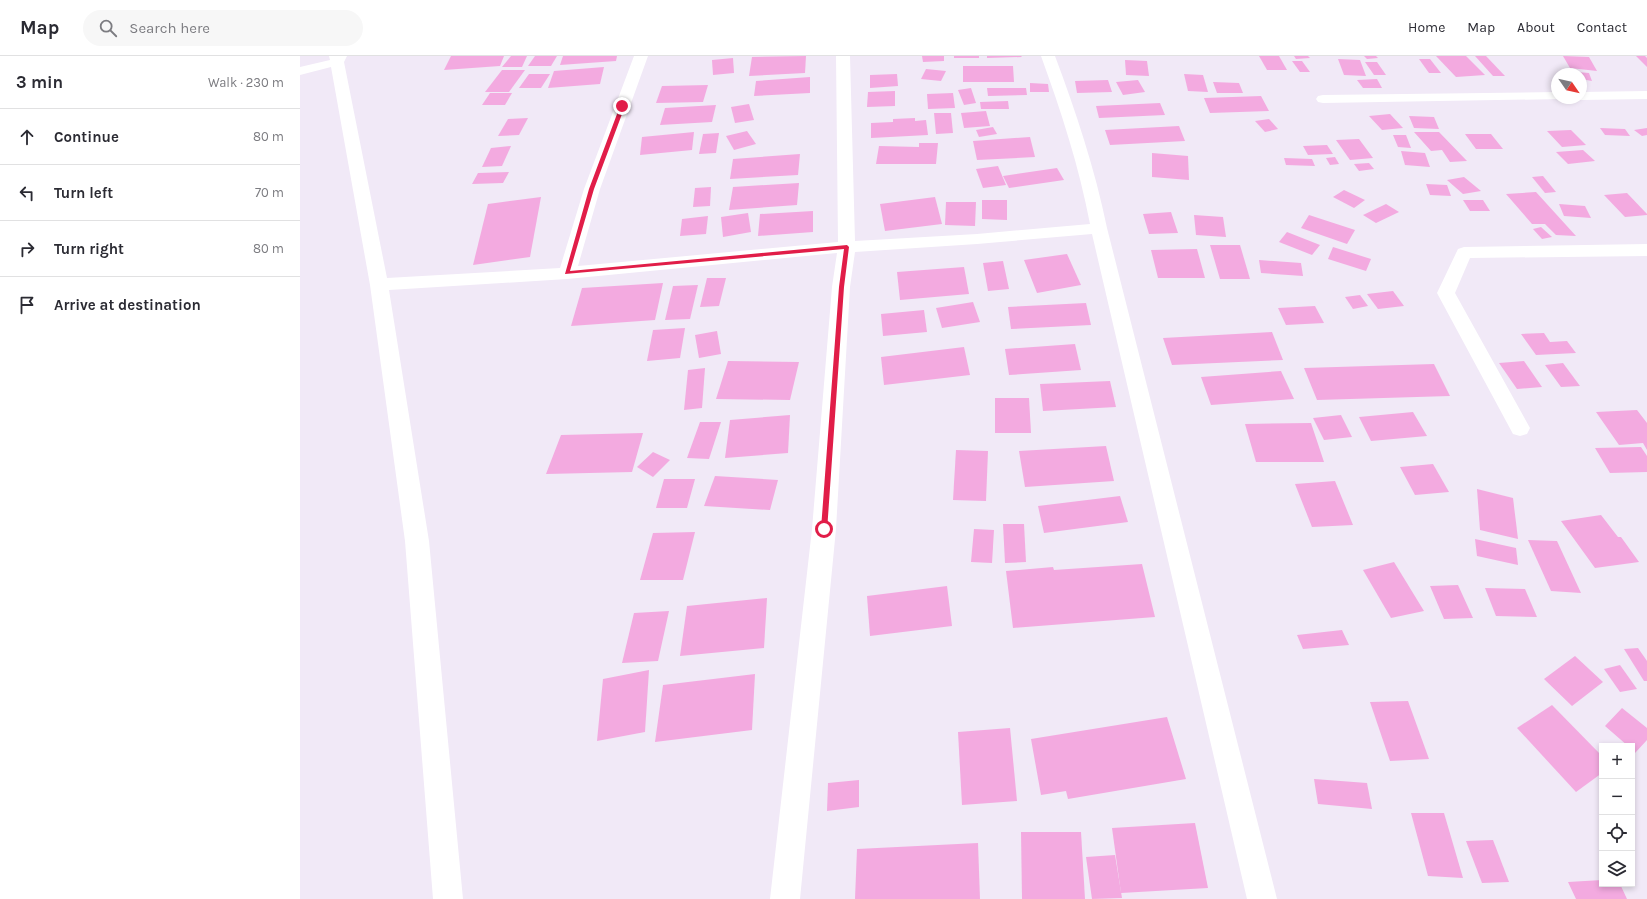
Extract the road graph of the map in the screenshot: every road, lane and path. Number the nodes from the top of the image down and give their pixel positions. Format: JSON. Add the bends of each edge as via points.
{"nodes":[{"id":1,"x":641,"y":56,"type":"edge"},
{"id":2,"x":843,"y":56,"type":"edge"},
{"id":3,"x":1048,"y":56,"type":"edge"},
{"id":4,"x":338,"y":58,"type":"edge"},
{"id":5,"x":300,"y":71,"type":"edge"},
{"id":6,"x":1647,"y":95,"type":"edge"},
{"id":7,"x":1551,"y":96,"type":"edge"},
{"id":8,"x":1587,"y":96,"type":"edge"},
{"id":9,"x":1323,"y":99,"type":"dead end"},
{"id":10,"x":1099,"y":228,"type":"junction"},
{"id":11,"x":847,"y":247,"type":"junction"},
{"id":12,"x":1647,"y":250,"type":"edge"},
{"id":13,"x":567,"y":273,"type":"junction"},
{"id":14,"x":379,"y":285,"type":"junction"},
{"id":15,"x":1520,"y":428,"type":"dead end"},
{"id":16,"x":448,"y":899,"type":"edge"},
{"id":17,"x":785,"y":899,"type":"edge"},
{"id":18,"x":1262,"y":899,"type":"edge"}],
"edges":[{"from":1,"to":13,"type":"street","via":[[592,189]]},
{"from":2,"to":11,"type":"street"},
{"from":3,"to":10,"type":"street","via":[[1081,151],[1093,193]]},
{"from":4,"to":5,"type":"street"},
{"from":4,"to":14,"type":"street"},
{"from":6,"to":8,"type":"street"},
{"from":7,"to":9,"type":"street"},
{"from":10,"to":11,"type":"street"},
{"from":10,"to":18,"type":"street"},
{"from":11,"to":13,"type":"street"},
{"from":11,"to":17,"type":"street","via":[[841,287],[824,529]]},
{"from":12,"to":15,"type":"street","via":[[1464,253],[1446,292]]},
{"from":13,"to":14,"type":"street"},
{"from":14,"to":16,"type":"street","via":[[417,541]]}]}
